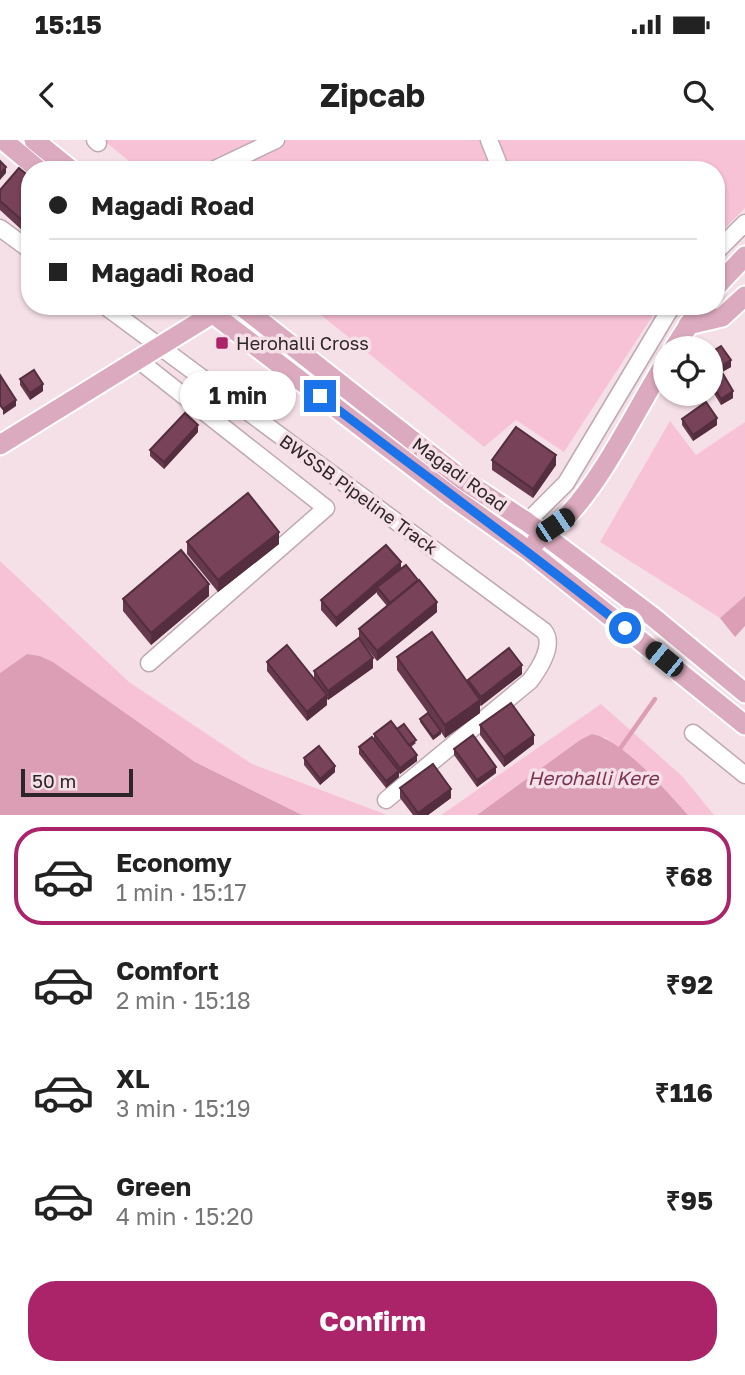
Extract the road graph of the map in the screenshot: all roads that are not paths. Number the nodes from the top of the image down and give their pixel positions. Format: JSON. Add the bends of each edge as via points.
{"nodes":[{"id":1,"x":3,"y":140,"type":"edge"},
{"id":2,"x":34,"y":140,"type":"edge"},
{"id":3,"x":276,"y":140,"type":"edge"},
{"id":4,"x":489,"y":140,"type":"edge"},
{"id":5,"x":28,"y":161,"type":"edge"},
{"id":6,"x":60,"y":161,"type":"edge"},
{"id":7,"x":232,"y":161,"type":"edge"},
{"id":8,"x":497,"y":161,"type":"edge"},
{"id":9,"x":745,"y":223,"type":"edge"},
{"id":10,"x":0,"y":228,"type":"edge"},
{"id":11,"x":21,"y":243,"type":"edge"},
{"id":12,"x":725,"y":243,"type":"edge"},
{"id":13,"x":745,"y":256,"type":"edge"},
{"id":14,"x":725,"y":277,"type":"edge"},
{"id":15,"x":744,"y":297,"type":"edge"},
{"id":16,"x":725,"y":314,"type":"edge"},
{"id":17,"x":117,"y":315,"type":"edge"},
{"id":18,"x":201,"y":315,"type":"edge"},
{"id":19,"x":218,"y":315,"type":"edge"},
{"id":20,"x":252,"y":315,"type":"edge"},
{"id":21,"x":667,"y":315,"type":"edge"},
{"id":22,"x":695,"y":315,"type":"edge"},
{"id":23,"x":724,"y":315,"type":"edge"},
{"id":24,"x":688,"y":325,"type":"junction"},
{"id":25,"x":681,"y":336,"type":"edge"},
{"id":26,"x":157,"y":346,"type":"junction"},
{"id":27,"x":137,"y":359,"type":"junction"},
{"id":28,"x":653,"y":383,"type":"edge"},
{"id":29,"x":0,"y":445,"type":"edge"},
{"id":30,"x":348,"y":486,"type":"junction"},
{"id":31,"x":456,"y":488,"type":"junction"},
{"id":32,"x":326,"y":508,"type":"junction"},
{"id":33,"x":535,"y":528,"type":"junction"},
{"id":34,"x":529,"y":551,"type":"junction"},
{"id":35,"x":149,"y":663,"type":"dead end"},
{"id":36,"x":745,"y":692,"type":"edge"},
{"id":37,"x":745,"y":725,"type":"edge"},
{"id":38,"x":693,"y":733,"type":"dead end"},
{"id":39,"x":745,"y":775,"type":"edge"},
{"id":40,"x":386,"y":800,"type":"dead end"}],
"edges":[{"from":1,"to":5,"type":"main road"},
{"from":2,"to":6,"type":"main road"},
{"from":3,"to":7,"type":"street"},
{"from":4,"to":8,"type":"street"},
{"from":9,"to":12,"type":"street"},
{"from":10,"to":11,"type":"street"},
{"from":13,"to":14,"type":"main road"},
{"from":15,"to":16,"type":"main road"},
{"from":17,"to":26,"type":"street","name":"BWSSB Pipeline Track"},
{"from":18,"to":26,"type":"main road"},
{"from":19,"to":31,"type":"main road","name":"Magadi Road"},
{"from":20,"to":31,"type":"main road","name":"Magadi Road"},
{"from":21,"to":33,"type":"street"},
{"from":22,"to":24,"type":"main road"},
{"from":23,"to":24,"type":"main road"},
{"from":24,"to":25,"type":"main road"},
{"from":26,"to":27,"type":"main road"},
{"from":26,"to":30,"type":"street","name":"BWSSB Pipeline Track"},
{"from":27,"to":29,"type":"main road"},
{"from":27,"to":32,"type":"street"},
{"from":28,"to":33,"type":"main road","via":[[567,516]]},
{"from":30,"to":32,"type":"street"},
{"from":30,"to":40,"type":"street","name":"BWSSB Pipeline Track","via":[[548,636],[548,646],[530,681]]},
{"from":31,"to":33,"type":"main road","name":"Magadi Road"},
{"from":31,"to":34,"type":"main road","name":"Magadi Road"},
{"from":32,"to":35,"type":"street"},
{"from":33,"to":34,"type":"main road"},
{"from":33,"to":36,"type":"main road","name":"Magadi Road"},
{"from":34,"to":37,"type":"main road","name":"Magadi Road"},
{"from":38,"to":39,"type":"street"}]}
